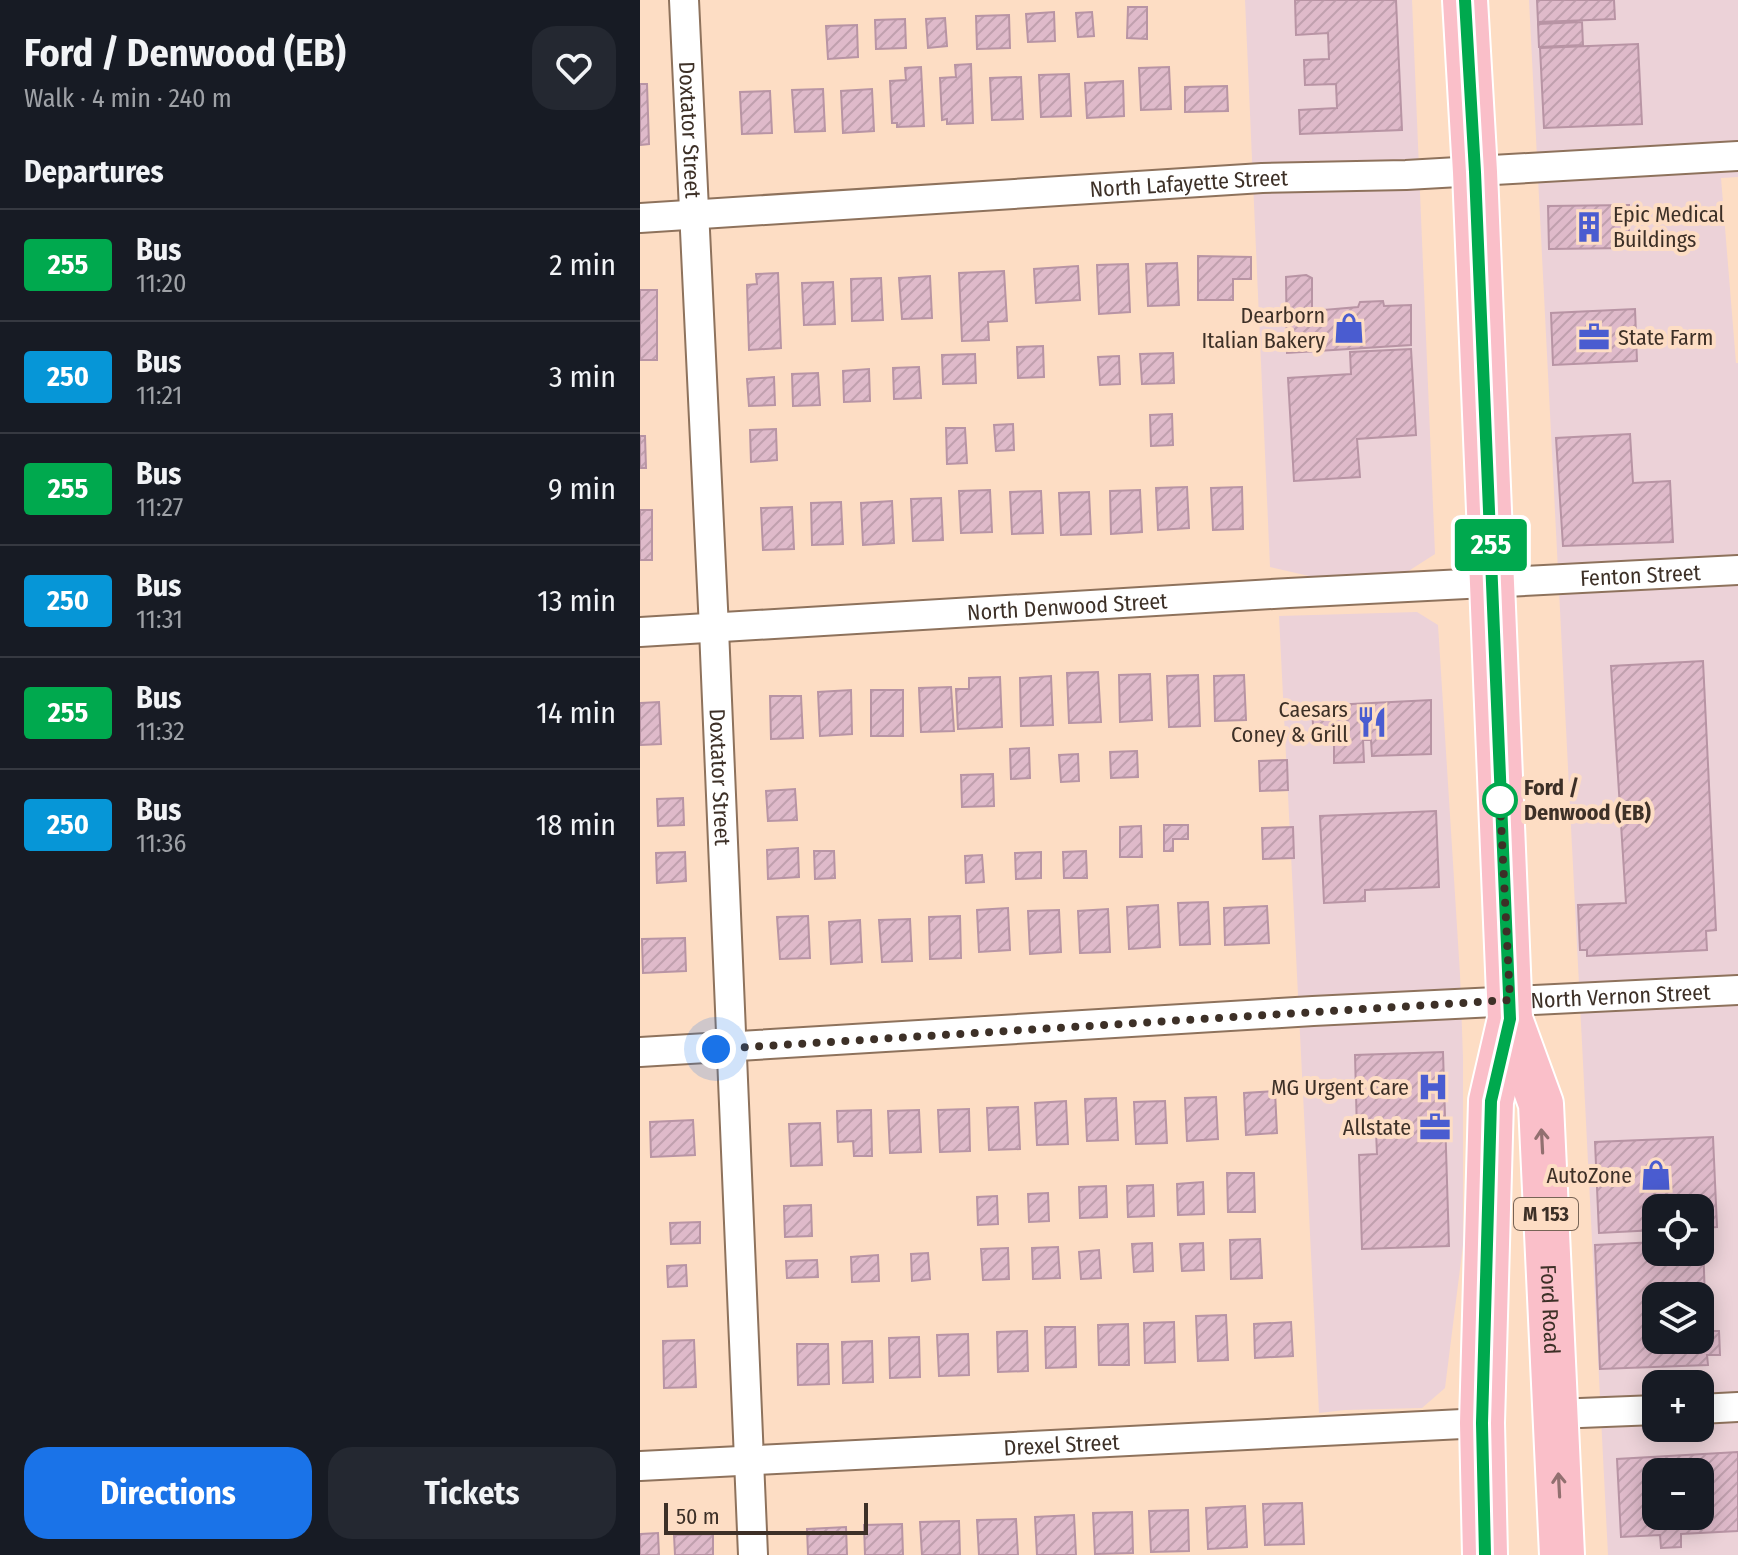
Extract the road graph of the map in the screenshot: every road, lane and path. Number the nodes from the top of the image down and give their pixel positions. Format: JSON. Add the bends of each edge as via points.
{"nodes":[{"id":1,"x":684,"y":0,"type":"edge"},
{"id":2,"x":1465,"y":0,"type":"edge"},
{"id":3,"x":1738,"y":156,"type":"edge"},
{"id":4,"x":1475,"y":172,"type":"junction"},
{"id":5,"x":695,"y":215,"type":"junction"},
{"id":6,"x":640,"y":218,"type":"edge"},
{"id":7,"x":1738,"y":570,"type":"edge"},
{"id":8,"x":1493,"y":583,"type":"junction"},
{"id":9,"x":714,"y":629,"type":"junction"},
{"id":10,"x":640,"y":632,"type":"edge"},
{"id":11,"x":1738,"y":990,"type":"edge"},
{"id":12,"x":1510,"y":1010,"type":"junction"},
{"id":13,"x":733,"y":1048,"type":"junction"},
{"id":14,"x":640,"y":1052,"type":"edge"},
{"id":15,"x":1738,"y":1407,"type":"edge"},
{"id":16,"x":1714,"y":1408,"type":"edge"},
{"id":17,"x":1642,"y":1411,"type":"edge"},
{"id":18,"x":1555,"y":1414,"type":"junction"},
{"id":19,"x":1482,"y":1423,"type":"junction"},
{"id":20,"x":750,"y":1461,"type":"junction"},
{"id":21,"x":640,"y":1466,"type":"edge"},
{"id":22,"x":753,"y":1555,"type":"edge"},
{"id":23,"x":1485,"y":1555,"type":"edge"},
{"id":24,"x":1562,"y":1555,"type":"edge"}],
"edges":[{"from":1,"to":5,"type":"street","name":"Doxtator Street"},
{"from":2,"to":4,"type":"main road","name":"Ford Road","number":"M 153"},
{"from":3,"to":4,"type":"street","name":"North Lafayette Street"},
{"from":4,"to":5,"type":"street","name":"North Lafayette Street","via":[[1262,178]]},
{"from":4,"to":8,"type":"main road","name":"Ford Road","number":"M 153"},
{"from":5,"to":6,"type":"street","name":"North Lafayette Street"},
{"from":5,"to":9,"type":"street","name":"Doxtator Street"},
{"from":7,"to":8,"type":"street","name":"Fenton Street"},
{"from":8,"to":9,"type":"street","name":"North Denwood Street"},
{"from":8,"to":12,"type":"main road","name":"Ford Road","number":"M 153"},
{"from":9,"to":10,"type":"street","name":"North Denwood Street"},
{"from":9,"to":13,"type":"street","name":"Doxtator Street"},
{"from":11,"to":12,"type":"street","name":"North Vernon Street"},
{"from":12,"to":13,"type":"street","name":"North Vernon Street"},
{"from":18,"to":12,"type":"main road","name":"Ford Road","number":"M 153","one_way":true,"via":[[1541,1104]]},
{"from":12,"to":19,"type":"main road","name":"Ford Road","number":"M 153","via":[[1491,1101]]},
{"from":13,"to":14,"type":"street","name":"North Vernon Street"},
{"from":13,"to":20,"type":"street","name":"Doxtator Street"},
{"from":15,"to":16,"type":"street"},
{"from":17,"to":18,"type":"street"},
{"from":24,"to":18,"type":"main road","name":"Ford Road","number":"M 153","one_way":true},
{"from":19,"to":20,"type":"street","name":"Drexel Street"},
{"from":19,"to":23,"type":"main road","name":"Ford Road","number":"M 153"},
{"from":20,"to":21,"type":"street","name":"Drexel Street"},
{"from":20,"to":22,"type":"street","name":"Doxtator Street"}]}
